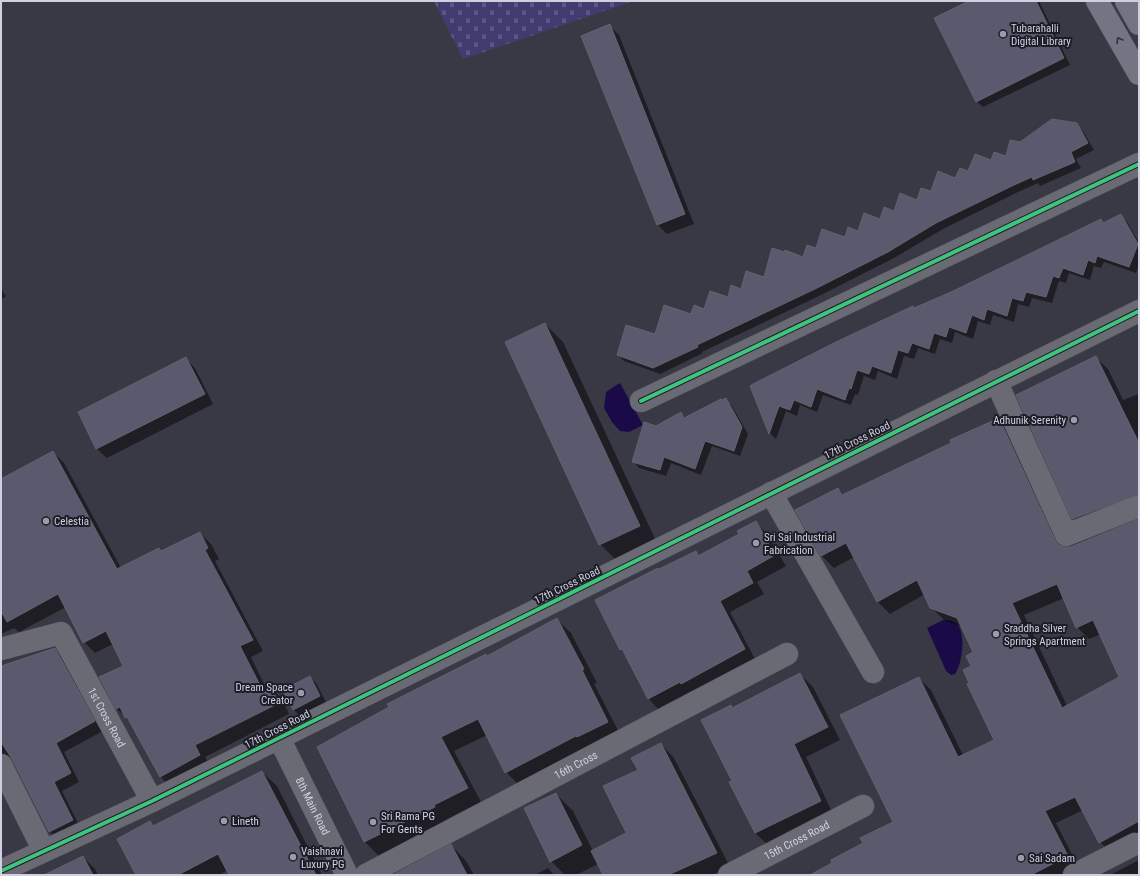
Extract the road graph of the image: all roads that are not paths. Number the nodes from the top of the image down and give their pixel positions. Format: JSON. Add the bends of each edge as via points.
{"nodes":[{"id":1,"x":1097,"y":1,"type":"edge"},
{"id":2,"x":1139,"y":74,"type":"edge"},
{"id":3,"x":1139,"y":164,"type":"edge"},
{"id":4,"x":1139,"y":311,"type":"edge"},
{"id":5,"x":996,"y":381,"type":"junction"},
{"id":6,"x":641,"y":401,"type":"dead end"},
{"id":7,"x":771,"y":493,"type":"junction"},
{"id":8,"x":1139,"y":506,"type":"edge"},
{"id":9,"x":1,"y":649,"type":"edge"},
{"id":10,"x":787,"y":654,"type":"dead end"},
{"id":11,"x":873,"y":672,"type":"dead end"},
{"id":12,"x":279,"y":738,"type":"junction"},
{"id":13,"x":1,"y":765,"type":"edge"},
{"id":14,"x":152,"y":801,"type":"junction"},
{"id":15,"x":863,"y":806,"type":"dead end"},
{"id":16,"x":1135,"y":844,"type":"dead end"},
{"id":17,"x":44,"y":851,"type":"junction"},
{"id":18,"x":1,"y":871,"type":"edge"},
{"id":19,"x":347,"y":875,"type":"edge"},
{"id":20,"x":366,"y":875,"type":"edge"},
{"id":21,"x":729,"y":875,"type":"edge"},
{"id":22,"x":1074,"y":875,"type":"edge"}],
"edges":[{"from":2,"to":1,"type":"main road","one_way":true},
{"from":3,"to":6,"type":"street"},
{"from":4,"to":5,"type":"street","name":"17th Cross Road"},
{"from":5,"to":7,"type":"street","name":"17th Cross Road"},
{"from":5,"to":8,"type":"street","via":[[1066,535]]},
{"from":7,"to":11,"type":"street"},
{"from":7,"to":12,"type":"street","name":"17th Cross Road"},
{"from":9,"to":14,"type":"street","name":"1st Cross Road","via":[[61,633]]},
{"from":10,"to":20,"type":"street","name":"16th Cross"},
{"from":12,"to":14,"type":"street","name":"17th Cross Road"},
{"from":12,"to":19,"type":"street","name":"8th Main Road"},
{"from":13,"to":17,"type":"street"},
{"from":14,"to":17,"type":"street","name":"17th Cross Road"},
{"from":15,"to":21,"type":"street","name":"15th Cross Road"},
{"from":16,"to":22,"type":"street"},
{"from":17,"to":18,"type":"street","name":"17th Cross Road"}]}
